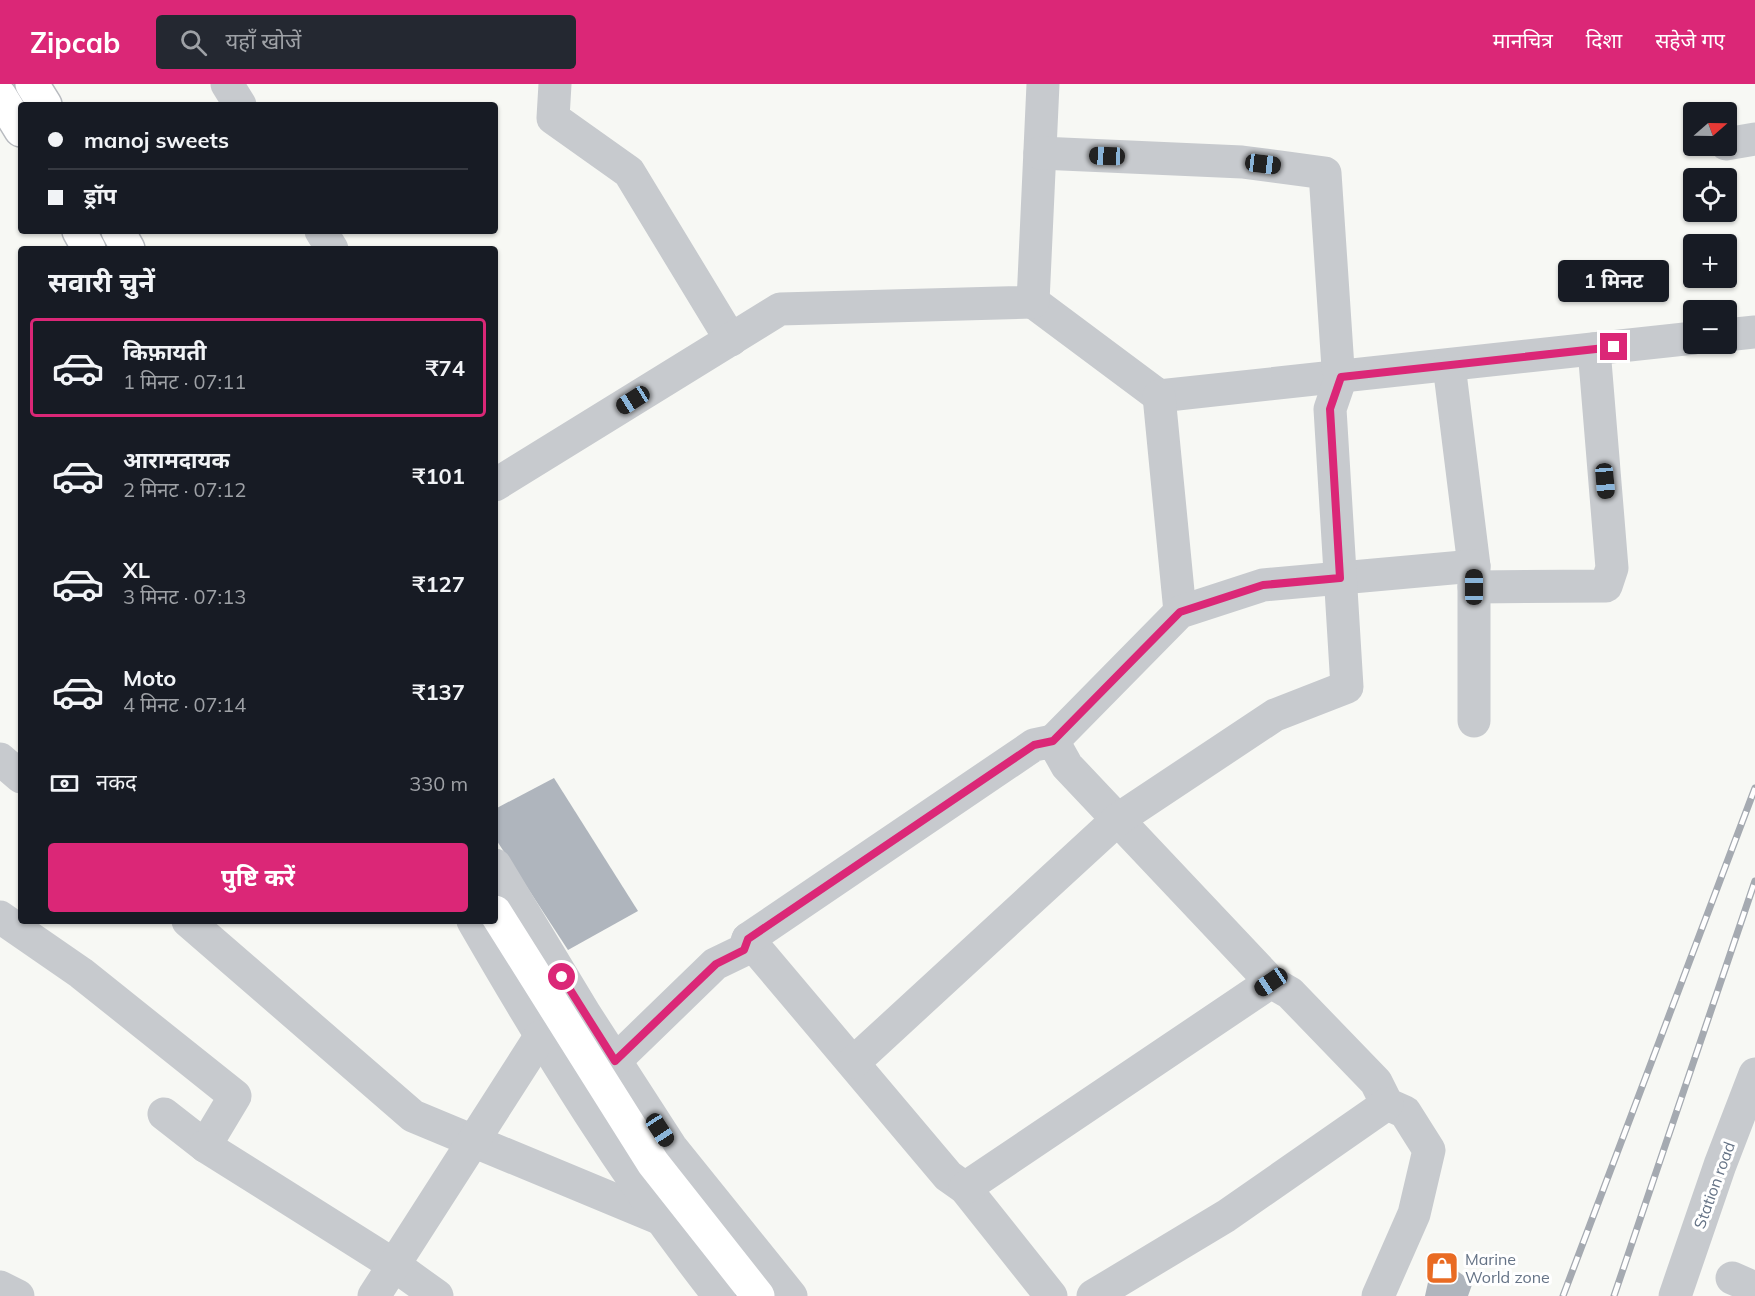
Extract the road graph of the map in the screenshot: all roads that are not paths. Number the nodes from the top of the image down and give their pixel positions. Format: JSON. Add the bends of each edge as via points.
{"nodes":[{"id":1,"x":32,"y":84,"type":"edge"},
{"id":2,"x":227,"y":84,"type":"edge"},
{"id":3,"x":555,"y":84,"type":"edge"},
{"id":4,"x":1042,"y":84,"type":"edge"},
{"id":5,"x":0,"y":96,"type":"edge"},
{"id":6,"x":43,"y":102,"type":"edge"},
{"id":7,"x":238,"y":102,"type":"edge"},
{"id":8,"x":18,"y":125,"type":"edge"},
{"id":9,"x":1755,"y":139,"type":"edge"},
{"id":10,"x":1737,"y":142,"type":"edge"},
{"id":11,"x":1040,"y":153,"type":"junction"},
{"id":12,"x":1033,"y":302,"type":"junction"},
{"id":13,"x":1755,"y":332,"type":"edge"},
{"id":14,"x":1737,"y":334,"type":"edge"},
{"id":15,"x":1683,"y":339,"type":"edge"},
{"id":16,"x":731,"y":340,"type":"junction"},
{"id":17,"x":1594,"y":349,"type":"junction"},
{"id":18,"x":1449,"y":365,"type":"junction"},
{"id":19,"x":1341,"y":377,"type":"junction"},
{"id":20,"x":1160,"y":396,"type":"junction"},
{"id":21,"x":498,"y":483,"type":"edge"},
{"id":22,"x":1474,"y":576,"type":"junction"},
{"id":23,"x":1340,"y":578,"type":"junction"},
{"id":24,"x":1180,"y":612,"type":"junction"},
{"id":25,"x":1474,"y":721,"type":"dead end"},
{"id":26,"x":1053,"y":741,"type":"junction"},
{"id":27,"x":0,"y":759,"type":"edge"},
{"id":28,"x":18,"y":774,"type":"edge"},
{"id":29,"x":1117,"y":820,"type":"junction"},
{"id":30,"x":498,"y":870,"type":"edge"},
{"id":31,"x":0,"y":916,"type":"edge"},
{"id":32,"x":498,"y":917,"type":"edge"},
{"id":33,"x":191,"y":924,"type":"edge"},
{"id":34,"x":474,"y":924,"type":"edge"},
{"id":35,"x":748,"y":939,"type":"junction"},
{"id":36,"x":1271,"y":982,"type":"junction"},
{"id":37,"x":540,"y":1037,"type":"junction"},
{"id":38,"x":615,"y":1061,"type":"junction"},
{"id":39,"x":854,"y":1062,"type":"junction"},
{"id":40,"x":1755,"y":1074,"type":"edge"},
{"id":41,"x":1387,"y":1104,"type":"junction"},
{"id":42,"x":164,"y":1114,"type":"dead end"},
{"id":43,"x":474,"y":1141,"type":"junction"},
{"id":44,"x":205,"y":1146,"type":"junction"},
{"id":45,"x":965,"y":1188,"type":"junction"},
{"id":46,"x":661,"y":1219,"type":"junction"},
{"id":47,"x":394,"y":1265,"type":"junction"},
{"id":48,"x":374,"y":1296,"type":"edge"},
{"id":49,"x":437,"y":1296,"type":"edge"},
{"id":50,"x":719,"y":1296,"type":"edge"},
{"id":51,"x":758,"y":1296,"type":"edge"},
{"id":52,"x":790,"y":1296,"type":"edge"},
{"id":53,"x":1051,"y":1296,"type":"edge"},
{"id":54,"x":1093,"y":1296,"type":"edge"},
{"id":55,"x":1378,"y":1296,"type":"edge"},
{"id":56,"x":1675,"y":1296,"type":"edge"}],
"edges":[{"from":1,"to":6,"type":"main road"},
{"from":2,"to":7,"type":"street"},
{"from":3,"to":16,"type":"street","via":[[553,118],[629,172]]},
{"from":4,"to":11,"type":"street"},
{"from":5,"to":8,"type":"main road"},
{"from":9,"to":10,"type":"street"},
{"from":11,"to":12,"type":"street"},
{"from":11,"to":19,"type":"street","via":[[1242,162],[1325,173]]},
{"from":12,"to":16,"type":"street","via":[[780,309]]},
{"from":12,"to":20,"type":"street"},
{"from":13,"to":14,"type":"street"},
{"from":15,"to":17,"type":"street"},
{"from":16,"to":21,"type":"street"},
{"from":17,"to":18,"type":"street"},
{"from":17,"to":22,"type":"street","via":[[1612,568],[1606,586]]},
{"from":18,"to":19,"type":"street"},
{"from":18,"to":22,"type":"street"},
{"from":19,"to":20,"type":"street"},
{"from":19,"to":23,"type":"street","via":[[1330,409]]},
{"from":20,"to":24,"type":"street"},
{"from":22,"to":23,"type":"street"},
{"from":22,"to":25,"type":"street"},
{"from":23,"to":24,"type":"street","via":[[1263,585]]},
{"from":23,"to":29,"type":"street","via":[[1347,687],[1275,715]]},
{"from":24,"to":26,"type":"street"},
{"from":26,"to":29,"type":"street","via":[[1067,766]]},
{"from":26,"to":35,"type":"street","via":[[1034,745]]},
{"from":27,"to":28,"type":"street"},
{"from":29,"to":36,"type":"street"},
{"from":29,"to":39,"type":"street"},
{"from":30,"to":38,"type":"street"},
{"from":31,"to":44,"type":"street","via":[[81,973],[235,1096]]},
{"from":32,"to":51,"type":"main road","via":[[653,1163]]},
{"from":33,"to":43,"type":"street","via":[[413,1116]]},
{"from":34,"to":37,"type":"street"},
{"from":35,"to":38,"type":"street","via":[[744,950],[716,964]]},
{"from":35,"to":39,"type":"street"},
{"from":36,"to":41,"type":"street","via":[[1290,993],[1376,1082]]},
{"from":36,"to":45,"type":"street"},
{"from":37,"to":43,"type":"street"},
{"from":37,"to":46,"type":"street"},
{"from":38,"to":52,"type":"street","via":[[671,1147]]},
{"from":39,"to":45,"type":"street","via":[[948,1176]]},
{"from":40,"to":56,"type":"street","name":"Station road"},
{"from":41,"to":54,"type":"street","via":[[1226,1216]]},
{"from":41,"to":55,"type":"street","via":[[1405,1112],[1429,1150],[1414,1214]]},
{"from":42,"to":44,"type":"street"},
{"from":43,"to":46,"type":"street"},
{"from":43,"to":47,"type":"street"},
{"from":44,"to":47,"type":"street"},
{"from":45,"to":53,"type":"street"},
{"from":46,"to":50,"type":"street"},
{"from":47,"to":48,"type":"street"},
{"from":47,"to":49,"type":"street"}]}
